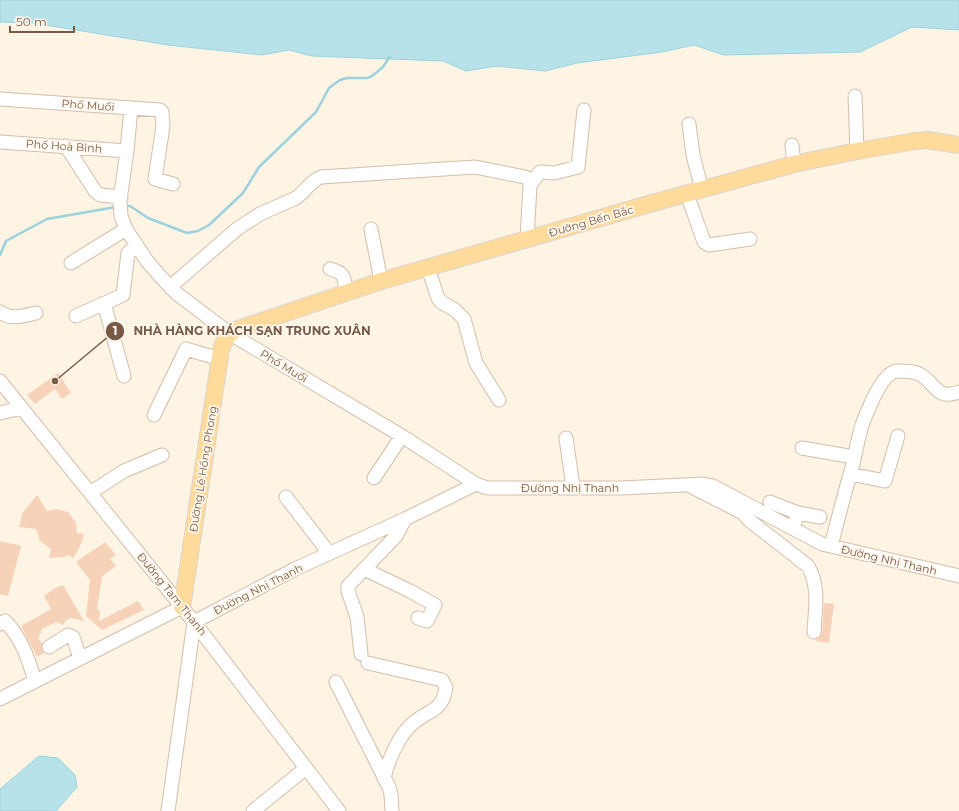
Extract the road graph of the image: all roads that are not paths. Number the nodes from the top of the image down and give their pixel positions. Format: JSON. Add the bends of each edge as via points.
{"nodes":[{"id":1,"x":855,"y":96,"type":"dead end"},
{"id":2,"x":0,"y":99,"type":"edge"},
{"id":3,"x":131,"y":108,"type":"junction"},
{"id":4,"x":584,"y":110,"type":"dead end"},
{"id":5,"x":689,"y":124,"type":"dead end"},
{"id":6,"x":0,"y":142,"type":"edge"},
{"id":7,"x":792,"y":145,"type":"dead end"},
{"id":8,"x":959,"y":145,"type":"edge"},
{"id":9,"x":66,"y":146,"type":"junction"},
{"id":10,"x":127,"y":150,"type":"junction"},
{"id":11,"x":857,"y":151,"type":"junction"},
{"id":12,"x":794,"y":164,"type":"junction"},
{"id":13,"x":173,"y":184,"type":"dead end"},
{"id":14,"x":530,"y":185,"type":"junction"},
{"id":15,"x":694,"y":192,"type":"junction"},
{"id":16,"x":121,"y":199,"type":"junction"},
{"id":17,"x":126,"y":229,"type":"junction"},
{"id":18,"x":371,"y":229,"type":"dead end"},
{"id":19,"x":527,"y":239,"type":"junction"},
{"id":20,"x":750,"y":239,"type":"dead end"},
{"id":21,"x":137,"y":246,"type":"junction"},
{"id":22,"x":71,"y":263,"type":"dead end"},
{"id":23,"x":428,"y":268,"type":"junction"},
{"id":24,"x":330,"y":269,"type":"dead end"},
{"id":25,"x":381,"y":281,"type":"junction"},
{"id":26,"x":170,"y":287,"type":"junction"},
{"id":27,"x":346,"y":293,"type":"junction"},
{"id":28,"x":104,"y":304,"type":"junction"},
{"id":29,"x":0,"y":312,"type":"edge"},
{"id":30,"x":36,"y":314,"type":"dead end"},
{"id":31,"x":76,"y":316,"type":"dead end"},
{"id":32,"x":229,"y":333,"type":"junction"},
{"id":33,"x":220,"y":359,"type":"junction"},
{"id":34,"x":124,"y":376,"type":"dead end"},
{"id":35,"x":0,"y":381,"type":"edge"},
{"id":36,"x":959,"y":392,"type":"edge"},
{"id":37,"x":499,"y":400,"type":"dead end"},
{"id":38,"x":22,"y":408,"type":"junction"},
{"id":39,"x":0,"y":413,"type":"edge"},
{"id":40,"x":154,"y":415,"type":"dead end"},
{"id":41,"x":402,"y":436,"type":"junction"},
{"id":42,"x":898,"y":436,"type":"dead end"},
{"id":43,"x":566,"y":438,"type":"dead end"},
{"id":44,"x":802,"y":448,"type":"dead end"},
{"id":45,"x":162,"y":455,"type":"dead end"},
{"id":46,"x":854,"y":457,"type":"junction"},
{"id":47,"x":850,"y":474,"type":"junction"},
{"id":48,"x":374,"y":478,"type":"dead end"},
{"id":49,"x":476,"y":484,"type":"junction"},
{"id":50,"x":687,"y":484,"type":"junction"},
{"id":51,"x":573,"y":487,"type":"junction"},
{"id":52,"x":90,"y":493,"type":"junction"},
{"id":53,"x":286,"y":497,"type":"dead end"},
{"id":54,"x":735,"y":498,"type":"junction"},
{"id":55,"x":770,"y":502,"type":"dead end"},
{"id":56,"x":743,"y":513,"type":"junction"},
{"id":57,"x":798,"y":513,"type":"junction"},
{"id":58,"x":820,"y":517,"type":"dead end"},
{"id":59,"x":405,"y":519,"type":"junction"},
{"id":60,"x":793,"y":528,"type":"junction"},
{"id":61,"x":831,"y":546,"type":"junction"},
{"id":62,"x":329,"y":553,"type":"junction"},
{"id":63,"x":364,"y":569,"type":"junction"},
{"id":64,"x":959,"y":576,"type":"edge"},
{"id":65,"x":182,"y":607,"type":"junction"},
{"id":66,"x":418,"y":618,"type":"dead end"},
{"id":67,"x":2,"y":620,"type":"edge"},
{"id":68,"x":194,"y":622,"type":"junction"},
{"id":69,"x":814,"y":632,"type":"dead end"},
{"id":70,"x":49,"y":647,"type":"dead end"},
{"id":71,"x":80,"y":658,"type":"junction"},
{"id":72,"x":35,"y":681,"type":"junction"},
{"id":73,"x":336,"y":682,"type":"dead end"},
{"id":74,"x":0,"y":699,"type":"edge"},
{"id":75,"x":306,"y":768,"type":"junction"},
{"id":76,"x":384,"y":778,"type":"junction"},
{"id":77,"x":168,"y":811,"type":"edge"},
{"id":78,"x":253,"y":811,"type":"edge"},
{"id":79,"x":339,"y":811,"type":"edge"},
{"id":80,"x":392,"y":811,"type":"edge"}],
"edges":[{"from":1,"to":11,"type":"street"},
{"from":2,"to":3,"type":"street","name":"Phố Muối"},
{"from":3,"to":10,"type":"street","name":"Phố Muối"},
{"from":3,"to":13,"type":"street","via":[[162,112],[163,126],[155,179]]},
{"from":4,"to":14,"type":"street","via":[[578,167],[554,173],[540,172]]},
{"from":5,"to":15,"type":"street"},
{"from":6,"to":9,"type":"street","name":"Phố Hoà Bình"},
{"from":7,"to":12,"type":"street"},
{"from":8,"to":11,"type":"main road","name":"Đường Bến Bắc","via":[[926,140]]},
{"from":9,"to":10,"type":"street","name":"Phố Hoà Bình"},
{"from":9,"to":16,"type":"street","via":[[95,191],[100,195]]},
{"from":10,"to":16,"type":"street","name":"Phố Muối"},
{"from":11,"to":12,"type":"main road","name":"Đường Bến Bắc"},
{"from":12,"to":15,"type":"main road","name":"Đường Bến Bắc"},
{"from":14,"to":19,"type":"street"},
{"from":14,"to":26,"type":"street","via":[[525,177],[475,167],[321,177],[315,179],[301,195],[260,214],[237,229]]},
{"from":15,"to":19,"type":"main road","name":"Đường Bến Bắc"},
{"from":15,"to":20,"type":"street","via":[[704,242],[709,245]]},
{"from":16,"to":17,"type":"street","name":"Phố Muối","via":[[121,216]]},
{"from":17,"to":21,"type":"street","name":"Phố Muối"},
{"from":17,"to":22,"type":"street"},
{"from":18,"to":25,"type":"street"},
{"from":19,"to":23,"type":"main road","name":"Đường Bến Bắc"},
{"from":21,"to":26,"type":"street","name":"Phố Muối"},
{"from":21,"to":28,"type":"street","via":[[128,253],[122,295]]},
{"from":23,"to":25,"type":"main road","name":"Đường Bến Bắc"},
{"from":23,"to":37,"type":"street","via":[[438,298],[464,319],[476,363]]},
{"from":24,"to":27,"type":"street","via":[[342,274]]},
{"from":25,"to":27,"type":"main road","name":"Đường Bến Bắc"},
{"from":26,"to":32,"type":"street","name":"Phố Muối"},
{"from":27,"to":32,"type":"main road","name":"Đường Bến Bắc","via":[[240,327]]},
{"from":28,"to":31,"type":"street"},
{"from":28,"to":34,"type":"street"},
{"from":29,"to":30,"type":"street","via":[[15,317]]},
{"from":32,"to":33,"type":"main road","name":"Đường Lê Hồng Phong","via":[[223,344]]},
{"from":32,"to":41,"type":"street","name":"Phố Muối"},
{"from":33,"to":40,"type":"street","via":[[186,349]]},
{"from":33,"to":65,"type":"main road","name":"Đường Lê Hồng Phong"},
{"from":35,"to":38,"type":"street","name":"Đường Tam Thanh"},
{"from":36,"to":46,"type":"street","via":[[946,395],[941,393],[920,374],[913,372],[895,371],[889,374],[870,406]]},
{"from":38,"to":39,"type":"street"},
{"from":38,"to":52,"type":"street","name":"Đường Tam Thanh"},
{"from":41,"to":48,"type":"street"},
{"from":41,"to":49,"type":"street","name":"Phố Muối"},
{"from":42,"to":47,"type":"street","via":[[887,480]]},
{"from":43,"to":51,"type":"street"},
{"from":44,"to":46,"type":"street"},
{"from":45,"to":52,"type":"street","via":[[124,471]]},
{"from":46,"to":47,"type":"street"},
{"from":47,"to":61,"type":"street"},
{"from":49,"to":51,"type":"street","name":"Đường Nhị Thanh","via":[[487,488]]},
{"from":49,"to":59,"type":"street","name":"Đường Nhị Thanh"},
{"from":50,"to":51,"type":"street","name":"Đường Nhị Thanh","via":[[622,488]]},
{"from":50,"to":54,"type":"street","name":"Đường Nhị Thanh","via":[[713,486]]},
{"from":50,"to":56,"type":"street"},
{"from":52,"to":65,"type":"street","name":"Đường Tam Thanh"},
{"from":53,"to":62,"type":"street"},
{"from":54,"to":56,"type":"street"},
{"from":54,"to":60,"type":"street","name":"Đường Nhị Thanh"},
{"from":55,"to":57,"type":"street"},
{"from":56,"to":69,"type":"street","via":[[808,566],[814,576]]},
{"from":57,"to":58,"type":"street"},
{"from":57,"to":60,"type":"street"},
{"from":59,"to":62,"type":"street","name":"Đường Nhị Thanh"},
{"from":59,"to":63,"type":"street","via":[[396,536]]},
{"from":60,"to":61,"type":"street","name":"Đường Nhị Thanh","via":[[822,544]]},
{"from":61,"to":64,"type":"street","name":"Đường Nhị Thanh"},
{"from":62,"to":68,"type":"street","name":"Đường Nhị Thanh"},
{"from":63,"to":66,"type":"street","via":[[436,605],[427,620]]},
{"from":63,"to":76,"type":"street","via":[[350,584],[348,591],[356,612],[364,658],[442,680],[446,687],[443,700],[433,712],[416,720],[403,733]]},
{"from":65,"to":68,"type":"street","name":"Đường Tam Thanh"},
{"from":65,"to":71,"type":"street"},
{"from":67,"to":72,"type":"street","via":[[18,636]]},
{"from":68,"to":75,"type":"street","name":"Đường Tam Thanh"},
{"from":68,"to":77,"type":"street"},
{"from":70,"to":71,"type":"street","via":[[71,635]]},
{"from":71,"to":72,"type":"street"},
{"from":72,"to":74,"type":"street"},
{"from":73,"to":76,"type":"street"},
{"from":75,"to":78,"type":"street"},
{"from":75,"to":79,"type":"street","name":"Đường Tam Thanh"},
{"from":76,"to":80,"type":"street","via":[[391,794]]}]}
